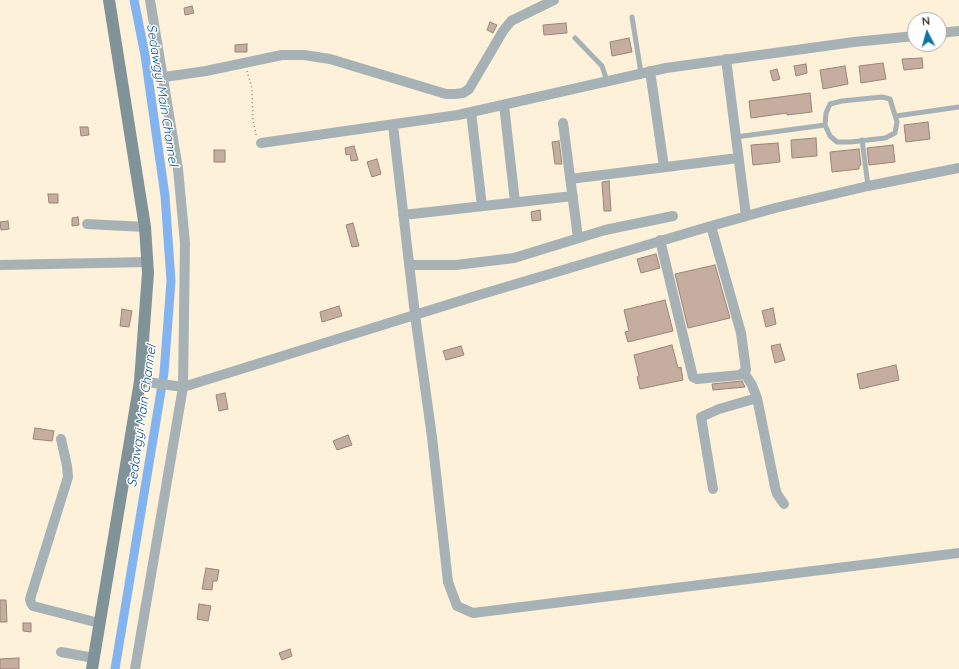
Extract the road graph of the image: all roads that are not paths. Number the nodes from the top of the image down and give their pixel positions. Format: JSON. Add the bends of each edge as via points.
{"nodes":[{"id":1,"x":109,"y":0,"type":"edge"},
{"id":2,"x":150,"y":0,"type":"edge"},
{"id":3,"x":554,"y":0,"type":"edge"},
{"id":4,"x":632,"y":17,"type":"dead end"},
{"id":5,"x":959,"y":31,"type":"edge"},
{"id":6,"x":947,"y":32,"type":"edge"},
{"id":7,"x":907,"y":37,"type":"edge"},
{"id":8,"x":576,"y":38,"type":"dead end"},
{"id":9,"x":726,"y":59,"type":"junction"},
{"id":10,"x":646,"y":72,"type":"junction"},
{"id":11,"x":164,"y":77,"type":"junction"},
{"id":12,"x":607,"y":81,"type":"junction"},
{"id":13,"x":504,"y":105,"type":"junction"},
{"id":14,"x":959,"y":107,"type":"edge"},
{"id":15,"x":471,"y":112,"type":"junction"},
{"id":16,"x":896,"y":116,"type":"junction"},
{"id":17,"x":563,"y":123,"type":"dead end"},
{"id":18,"x":393,"y":124,"type":"junction"},
{"id":19,"x":825,"y":125,"type":"junction"},
{"id":20,"x":736,"y":137,"type":"junction"},
{"id":21,"x":862,"y":140,"type":"junction"},
{"id":22,"x":261,"y":143,"type":"road end"},
{"id":23,"x":738,"y":158,"type":"junction"},
{"id":24,"x":664,"y":167,"type":"junction"},
{"id":25,"x":959,"y":168,"type":"edge"},
{"id":26,"x":570,"y":179,"type":"junction"},
{"id":27,"x":868,"y":186,"type":"junction"},
{"id":28,"x":572,"y":196,"type":"junction"},
{"id":29,"x":515,"y":202,"type":"junction"},
{"id":30,"x":482,"y":206,"type":"junction"},
{"id":31,"x":403,"y":215,"type":"junction"},
{"id":32,"x":673,"y":216,"type":"dead end"},
{"id":33,"x":746,"y":216,"type":"junction"},
{"id":34,"x":87,"y":224,"type":"dead end"},
{"id":35,"x":145,"y":226,"type":"junction"},
{"id":36,"x":710,"y":226,"type":"junction"},
{"id":37,"x":578,"y":238,"type":"junction"},
{"id":38,"x":660,"y":240,"type":"junction"},
{"id":39,"x":148,"y":262,"type":"junction"},
{"id":40,"x":409,"y":265,"type":"junction"},
{"id":41,"x":0,"y":266,"type":"edge"},
{"id":42,"x":415,"y":315,"type":"junction"},
{"id":43,"x":744,"y":373,"type":"junction"},
{"id":44,"x":145,"y":382,"type":"junction"},
{"id":45,"x":178,"y":387,"type":"junction"},
{"id":46,"x":757,"y":398,"type":"junction"},
{"id":47,"x":61,"y":439,"type":"dead end"},
{"id":48,"x":713,"y":489,"type":"dead end"},
{"id":49,"x":784,"y":504,"type":"dead end"},
{"id":50,"x":959,"y":553,"type":"edge"},
{"id":51,"x":99,"y":623,"type":"junction"},
{"id":52,"x":61,"y":652,"type":"dead end"},
{"id":53,"x":93,"y":664,"type":"edge"},
{"id":54,"x":135,"y":669,"type":"edge"}],
"edges":[{"from":1,"to":35,"type":"street"},
{"from":2,"to":11,"type":"street"},
{"from":3,"to":11,"type":"street","via":[[511,21],[469,89],[459,94],[446,94],[330,59],[304,55],[282,55]]},
{"from":4,"to":10,"type":"lane"},
{"from":5,"to":6,"type":"street"},
{"from":7,"to":9,"type":"street"},
{"from":8,"to":12,"type":"lane","via":[[602,66]]},
{"from":9,"to":10,"type":"street"},
{"from":9,"to":20,"type":"street"},
{"from":10,"to":12,"type":"street"},
{"from":10,"to":24,"type":"street"},
{"from":11,"to":45,"type":"street","via":[[186,243]]},
{"from":12,"to":13,"type":"street"},
{"from":13,"to":15,"type":"street"},
{"from":13,"to":29,"type":"street"},
{"from":14,"to":16,"type":"lane"},
{"from":15,"to":18,"type":"street"},
{"from":15,"to":30,"type":"street"},
{"from":16,"to":19,"type":"lane","via":[[890,99],[882,97],[842,101],[830,104]]},
{"from":16,"to":21,"type":"lane","via":[[895,133],[885,138]]},
{"from":17,"to":26,"type":"street"},
{"from":18,"to":22,"type":"street"},
{"from":18,"to":31,"type":"street"},
{"from":19,"to":20,"type":"lane"},
{"from":19,"to":21,"type":"lane","via":[[836,142]]},
{"from":20,"to":23,"type":"street"},
{"from":21,"to":27,"type":"lane"},
{"from":23,"to":24,"type":"street"},
{"from":23,"to":33,"type":"street"},
{"from":24,"to":26,"type":"street"},
{"from":25,"to":27,"type":"street"},
{"from":26,"to":28,"type":"street"},
{"from":27,"to":33,"type":"street"},
{"from":28,"to":29,"type":"street"},
{"from":28,"to":37,"type":"street"},
{"from":29,"to":30,"type":"street"},
{"from":30,"to":31,"type":"street"},
{"from":31,"to":40,"type":"street"},
{"from":32,"to":37,"type":"street"},
{"from":33,"to":36,"type":"street"},
{"from":34,"to":35,"type":"street"},
{"from":35,"to":39,"type":"street"},
{"from":36,"to":38,"type":"street"},
{"from":36,"to":43,"type":"street","via":[[741,332],[746,370]]},
{"from":37,"to":40,"type":"street","via":[[514,258],[456,265]]},
{"from":38,"to":42,"type":"street"},
{"from":38,"to":43,"type":"street","via":[[693,377],[697,379]]},
{"from":39,"to":41,"type":"street"},
{"from":39,"to":44,"type":"street"},
{"from":40,"to":42,"type":"street"},
{"from":42,"to":45,"type":"street"},
{"from":42,"to":50,"type":"street","via":[[448,582],[458,606],[473,613]]},
{"from":43,"to":46,"type":"street"},
{"from":44,"to":45,"type":"street"},
{"from":44,"to":51,"type":"street"},
{"from":45,"to":54,"type":"street"},
{"from":46,"to":48,"type":"street","via":[[718,409],[701,417]]},
{"from":46,"to":49,"type":"street","via":[[775,487]]},
{"from":47,"to":51,"type":"street","via":[[68,477],[30,599],[33,606]]},
{"from":51,"to":53,"type":"street"},
{"from":52,"to":53,"type":"street"}]}
